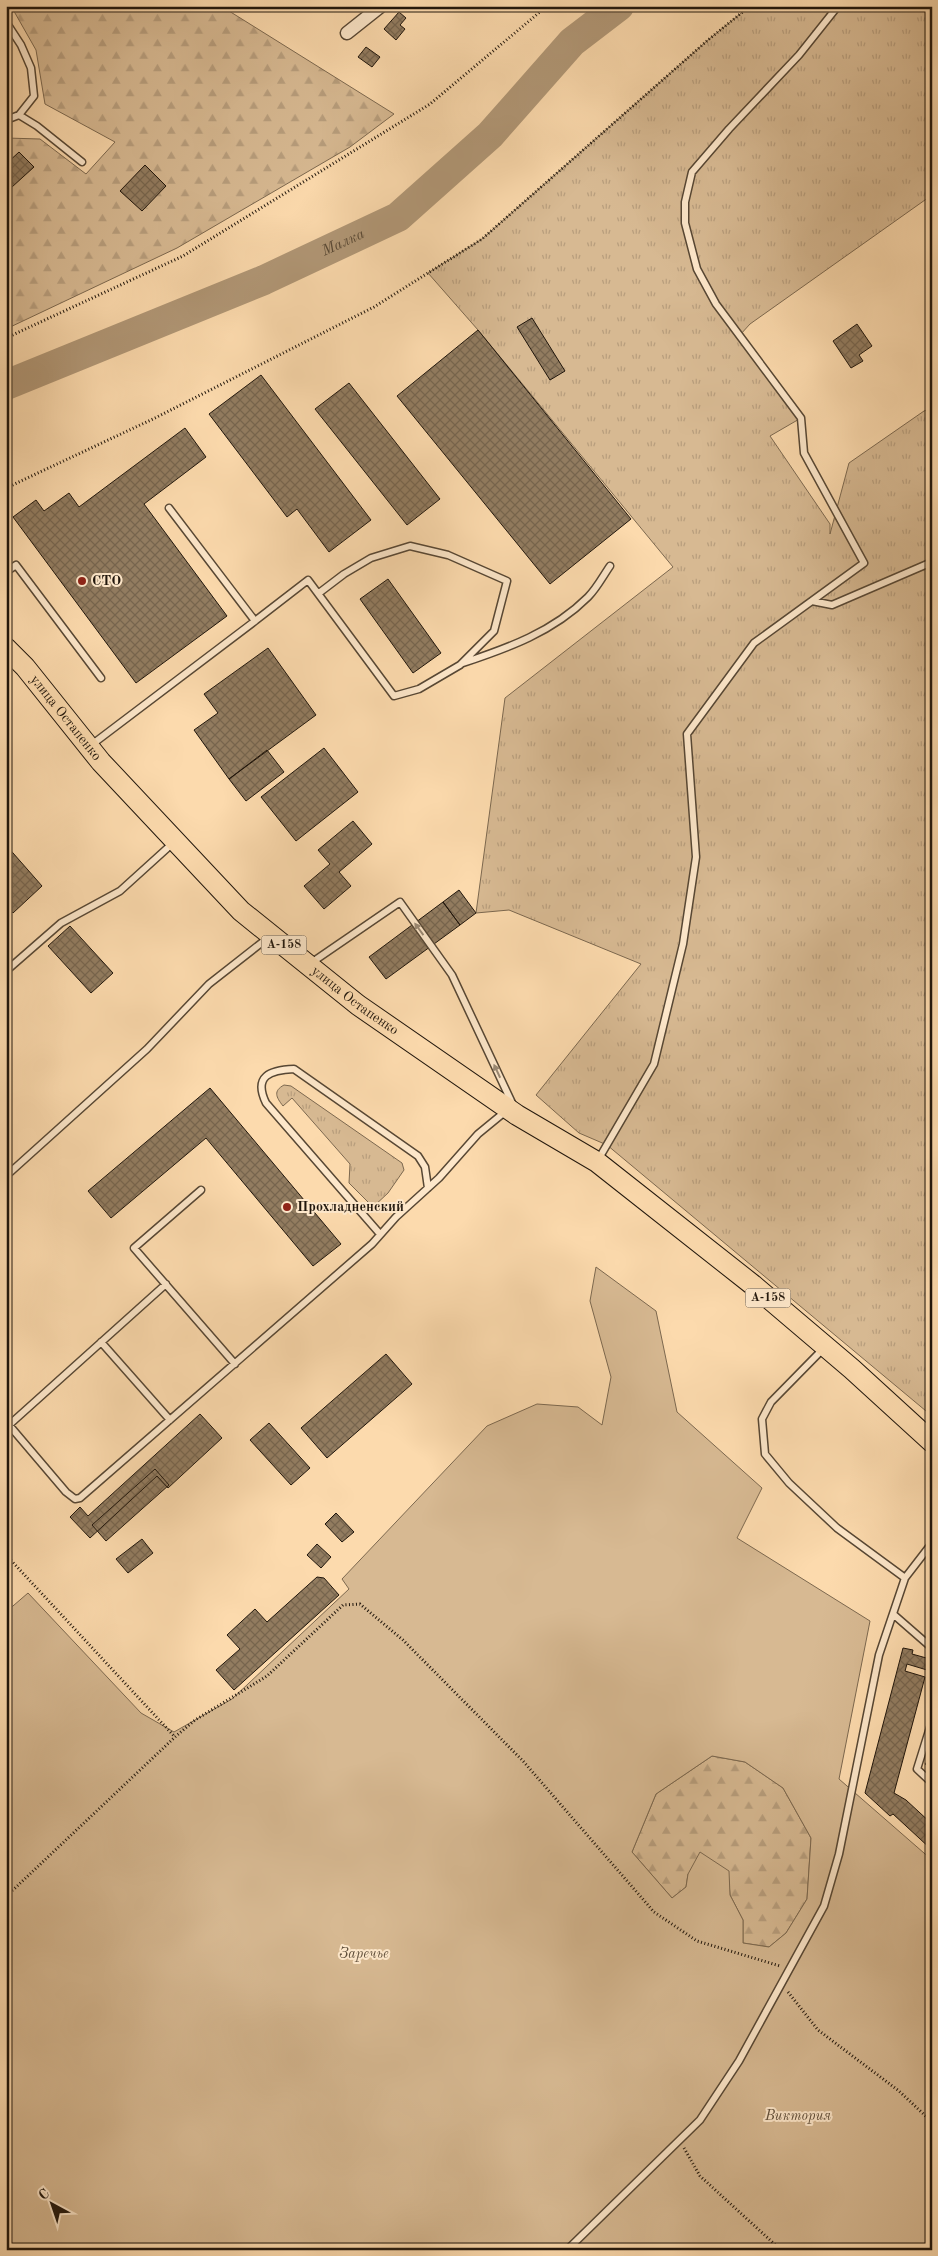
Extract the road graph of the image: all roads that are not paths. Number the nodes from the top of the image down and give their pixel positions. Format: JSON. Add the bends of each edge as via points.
{"nodes":[{"id":1,"x":381,"y":6,"type":"edge"},
{"id":2,"x":838,"y":6,"type":"edge"},
{"id":3,"x":6,"y":22,"type":"edge"},
{"id":4,"x":346,"y":33,"type":"dead end"},
{"id":5,"x":19,"y":115,"type":"junction"},
{"id":6,"x":6,"y":120,"type":"edge"},
{"id":7,"x":82,"y":162,"type":"dead end"},
{"id":8,"x":169,"y":508,"type":"dead end"},
{"id":9,"x":932,"y":562,"type":"edge"},
{"id":10,"x":610,"y":566,"type":"dead end"},
{"id":11,"x":6,"y":572,"type":"edge"},
{"id":12,"x":319,"y":594,"type":"junction"},
{"id":13,"x":812,"y":601,"type":"junction"},
{"id":14,"x":255,"y":621,"type":"junction"},
{"id":15,"x":6,"y":632,"type":"edge"},
{"id":16,"x":6,"y":648,"type":"edge"},
{"id":17,"x":460,"y":665,"type":"junction"},
{"id":18,"x":25,"y":667,"type":"junction"},
{"id":19,"x":101,"y":678,"type":"dead end"},
{"id":20,"x":89,"y":747,"type":"junction"},
{"id":21,"x":175,"y":841,"type":"junction"},
{"id":22,"x":271,"y":935,"type":"junction"},
{"id":23,"x":309,"y":965,"type":"junction"},
{"id":24,"x":6,"y":971,"type":"edge"},
{"id":25,"x":513,"y":1112,"type":"junction"},
{"id":26,"x":597,"y":1162,"type":"junction"},
{"id":27,"x":6,"y":1176,"type":"edge"},
{"id":28,"x":428,"y":1188,"type":"junction"},
{"id":29,"x":201,"y":1190,"type":"dead end"},
{"id":30,"x":380,"y":1234,"type":"junction"},
{"id":31,"x":166,"y":1284,"type":"junction"},
{"id":32,"x":101,"y":1342,"type":"junction"},
{"id":33,"x":826,"y":1347,"type":"junction"},
{"id":34,"x":235,"y":1364,"type":"junction"},
{"id":35,"x":170,"y":1420,"type":"junction"},
{"id":36,"x":932,"y":1442,"type":"edge"},
{"id":37,"x":932,"y":1543,"type":"edge"},
{"id":38,"x":905,"y":1578,"type":"junction"},
{"id":39,"x":893,"y":1614,"type":"junction"},
{"id":40,"x":932,"y":1648,"type":"edge"},
{"id":41,"x":932,"y":1721,"type":"edge"},
{"id":42,"x":932,"y":1782,"type":"edge"},
{"id":43,"x":567,"y":2250,"type":"edge"}],
"edges":[{"from":1,"to":4,"type":"street"},
{"from":2,"to":13,"type":"lane","via":[[799,55],[692,172],[685,202],[685,224],[697,269],[716,304],[801,418],[804,453],[864,563]]},
{"from":3,"to":5,"type":"lane","via":[[31,68],[34,96]]},
{"from":5,"to":6,"type":"lane"},
{"from":5,"to":7,"type":"lane"},
{"from":8,"to":14,"type":"lane"},
{"from":9,"to":13,"type":"lane","via":[[832,606]]},
{"from":10,"to":17,"type":"lane","via":[[588,597],[544,631]]},
{"from":11,"to":19,"type":"lane","via":[[16,565]]},
{"from":12,"to":14,"type":"lane","via":[[308,580]]},
{"from":12,"to":17,"type":"lane","via":[[394,696],[419,689]]},
{"from":12,"to":17,"type":"lane","via":[[371,558],[410,546],[448,555],[507,581],[494,632]]},
{"from":13,"to":26,"type":"lane","via":[[754,643],[687,734],[696,858],[683,944],[654,1064]]},
{"from":14,"to":20,"type":"lane"},
{"from":15,"to":18,"type":"main road","name":"улица Остапенко","number":"А-158"},
{"from":16,"to":18,"type":"main road","name":"улица Остапенко","number":"А-158"},
{"from":18,"to":20,"type":"main road","name":"улица Остапенко","number":"А-158"},
{"from":20,"to":21,"type":"main road","name":"улица Остапенко","number":"А-158"},
{"from":21,"to":22,"type":"main road","name":"улица Остапенко","number":"А-158","via":[[241,911]]},
{"from":21,"to":24,"type":"lane","via":[[120,891],[61,923]]},
{"from":22,"to":23,"type":"main road","name":"улица Остапенко","number":"А-158"},
{"from":22,"to":27,"type":"lane","via":[[209,984],[147,1049]]},
{"from":23,"to":25,"type":"main road","name":"улица Остапенко","number":"А-158","via":[[358,1004]]},
{"from":25,"to":23,"type":"lane","one_way":true,"via":[[452,974],[400,902]]},
{"from":25,"to":26,"type":"main road","name":"улица Остапенко","number":"А-158"},
{"from":25,"to":28,"type":"lane","via":[[478,1134]]},
{"from":26,"to":33,"type":"main road","number":"А-158"},
{"from":28,"to":30,"type":"lane"},
{"from":28,"to":30,"type":"lane","via":[[425,1167],[418,1156],[294,1070],[274,1070],[263,1080],[260,1091],[266,1103]]},
{"from":29,"to":31,"type":"lane","via":[[134,1248]]},
{"from":30,"to":34,"type":"lane"},
{"from":31,"to":32,"type":"lane"},
{"from":31,"to":34,"type":"lane"},
{"from":32,"to":35,"type":"lane"},
{"from":32,"to":35,"type":"lane","via":[[9,1425],[66,1492],[80,1498]]},
{"from":33,"to":36,"type":"main road","number":"А-158"},
{"from":33,"to":38,"type":"lane","via":[[771,1402],[762,1418],[765,1454],[837,1528]]},
{"from":34,"to":35,"type":"lane"},
{"from":37,"to":38,"type":"lane"},
{"from":38,"to":39,"type":"lane"},
{"from":39,"to":40,"type":"lane"},
{"from":39,"to":43,"type":"lane","via":[[879,1655],[839,1854],[824,1906],[739,2061],[700,2120]]},
{"from":41,"to":42,"type":"lane","via":[[917,1769]]}]}
